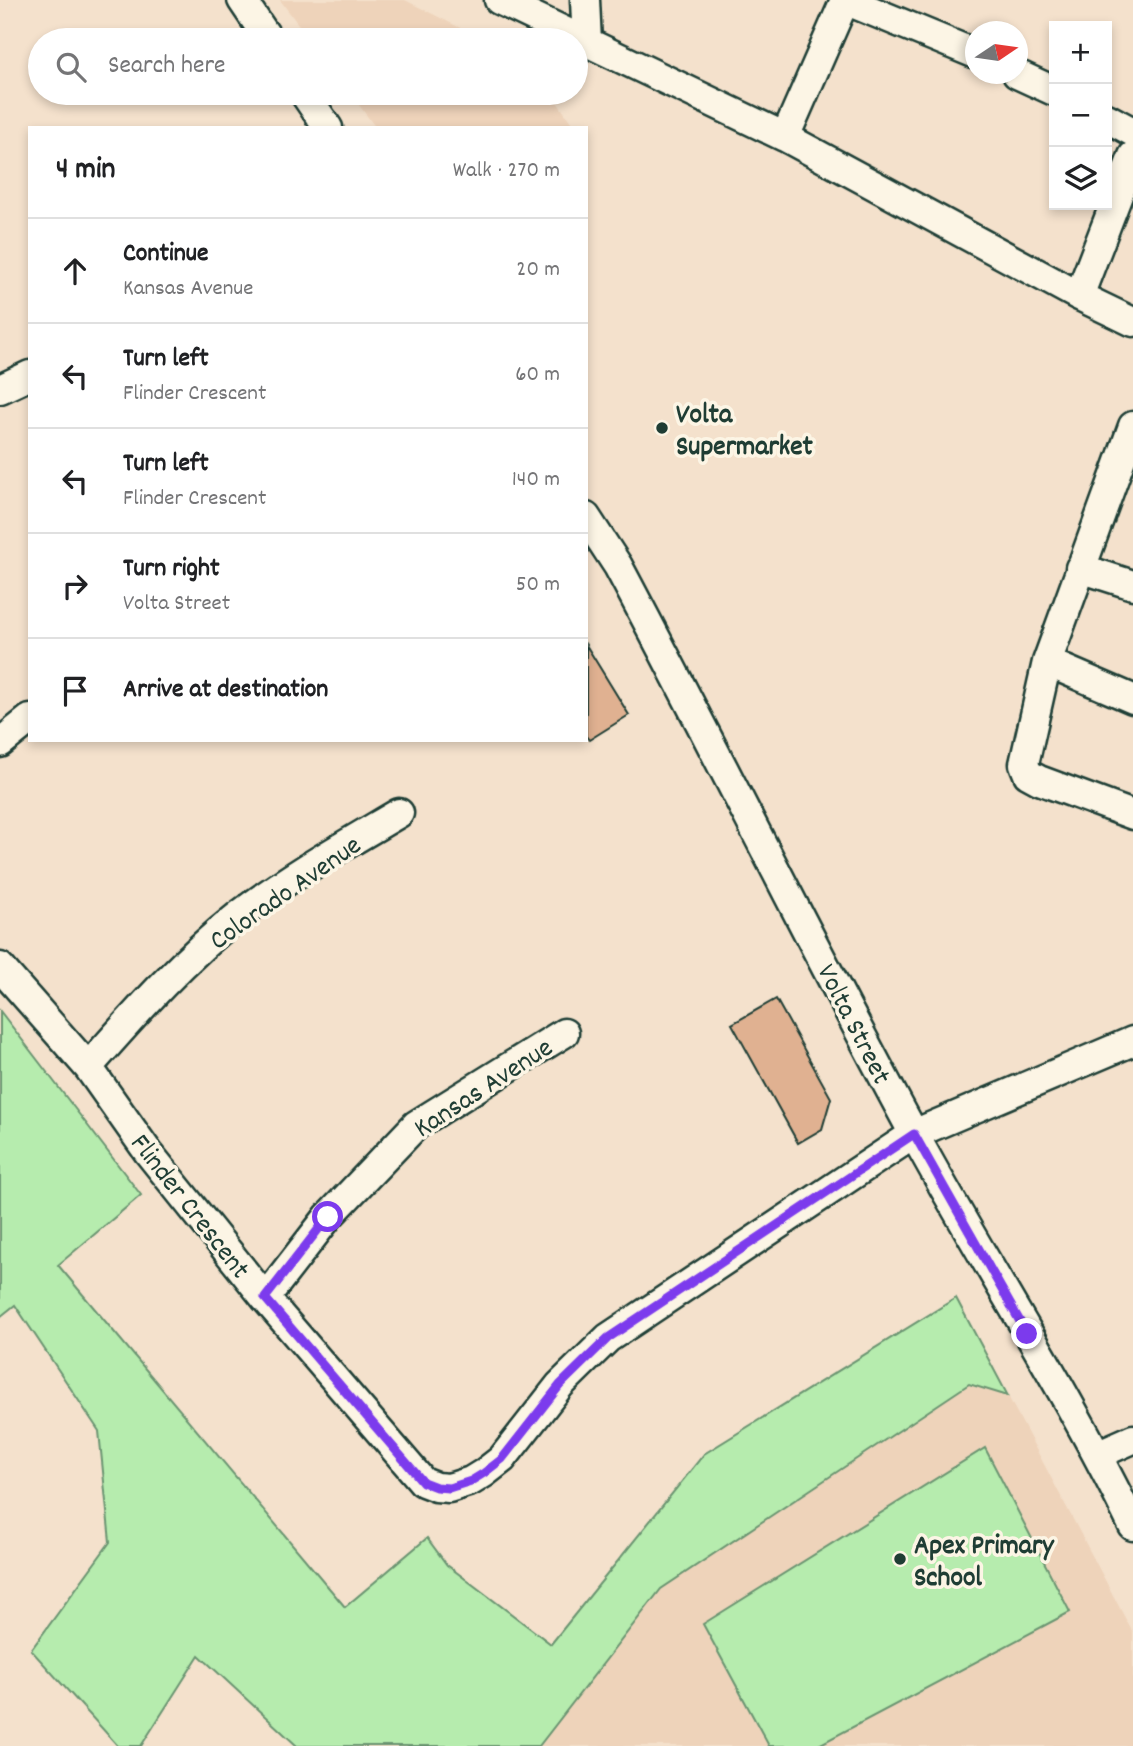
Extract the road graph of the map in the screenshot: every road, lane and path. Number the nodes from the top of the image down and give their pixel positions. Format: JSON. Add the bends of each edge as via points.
{"nodes":[{"id":1,"x":242,"y":0,"type":"edge"},
{"id":2,"x":499,"y":0,"type":"edge"},
{"id":3,"x":584,"y":0,"type":"edge"},
{"id":4,"x":845,"y":0,"type":"edge"},
{"id":5,"x":260,"y":28,"type":"edge"},
{"id":6,"x":556,"y":28,"type":"edge"},
{"id":7,"x":586,"y":28,"type":"edge"},
{"id":8,"x":588,"y":43,"type":"edge"},
{"id":9,"x":965,"y":50,"type":"edge"},
{"id":10,"x":1028,"y":79,"type":"edge"},
{"id":11,"x":1049,"y":89,"type":"edge"},
{"id":12,"x":312,"y":105,"type":"edge"},
{"id":13,"x":1112,"y":121,"type":"edge"},
{"id":14,"x":327,"y":126,"type":"edge"},
{"id":15,"x":1133,"y":132,"type":"edge"},
{"id":16,"x":785,"y":137,"type":"junction"},
{"id":17,"x":1133,"y":156,"type":"edge"},
{"id":18,"x":1079,"y":296,"type":"junction"},
{"id":19,"x":1133,"y":322,"type":"edge"},
{"id":20,"x":28,"y":376,"type":"edge"},
{"id":21,"x":0,"y":389,"type":"edge"},
{"id":22,"x":1133,"y":426,"type":"edge"},
{"id":23,"x":1126,"y":464,"type":"edge"},
{"id":24,"x":588,"y":520,"type":"edge"},
{"id":25,"x":1080,"y":568,"type":"junction"},
{"id":26,"x":1133,"y":586,"type":"edge"},
{"id":27,"x":1047,"y":662,"type":"junction"},
{"id":28,"x":1133,"y":699,"type":"edge"},
{"id":29,"x":28,"y":721,"type":"edge"},
{"id":30,"x":0,"y":743,"type":"edge"},
{"id":31,"x":399,"y":813,"type":"dead end"},
{"id":32,"x":1133,"y":815,"type":"edge"},
{"id":33,"x":0,"y":967,"type":"edge"},
{"id":34,"x":564,"y":1034,"type":"dead end"},
{"id":35,"x":1133,"y":1041,"type":"edge"},
{"id":36,"x":88,"y":1067,"type":"junction"},
{"id":37,"x":914,"y":1134,"type":"junction"},
{"id":38,"x":265,"y":1298,"type":"junction"},
{"id":39,"x":1133,"y":1439,"type":"edge"},
{"id":40,"x":1099,"y":1454,"type":"junction"},
{"id":41,"x":1133,"y":1525,"type":"edge"}],
"edges":[{"from":1,"to":5,"type":"street"},
{"from":2,"to":6,"type":"street"},
{"from":3,"to":7,"type":"street"},
{"from":4,"to":9,"type":"street"},
{"from":4,"to":16,"type":"street"},
{"from":8,"to":16,"type":"street"},
{"from":10,"to":11,"type":"street"},
{"from":12,"to":14,"type":"street"},
{"from":13,"to":15,"type":"street"},
{"from":16,"to":18,"type":"street"},
{"from":17,"to":18,"type":"street"},
{"from":18,"to":19,"type":"street"},
{"from":20,"to":21,"type":"street"},
{"from":22,"to":23,"type":"street"},
{"from":23,"to":25,"type":"street"},
{"from":24,"to":37,"type":"street","name":"Volta Street","via":[[623,575]]},
{"from":25,"to":26,"type":"street"},
{"from":25,"to":27,"type":"street"},
{"from":27,"to":28,"type":"street"},
{"from":27,"to":32,"type":"street","via":[[1024,764],[1028,774]]},
{"from":29,"to":30,"type":"street"},
{"from":31,"to":36,"type":"street","name":"Colorado Avenue","via":[[239,916],[164,982]]},
{"from":33,"to":36,"type":"street","name":"Flinder Crescent"},
{"from":34,"to":38,"type":"street","name":"Kansas Avenue","via":[[416,1125],[328,1217]]},
{"from":35,"to":37,"type":"street","name":"Flinder Crescent"},
{"from":36,"to":38,"type":"street","name":"Flinder Crescent","via":[[148,1152]]},
{"from":37,"to":38,"type":"street","name":"Flinder Crescent","via":[[608,1338],[560,1385],[502,1459],[457,1486],[423,1482]]},
{"from":37,"to":40,"type":"street","name":"Volta Street"},
{"from":39,"to":40,"type":"street"},
{"from":40,"to":41,"type":"street","name":"Volta Street"}]}
